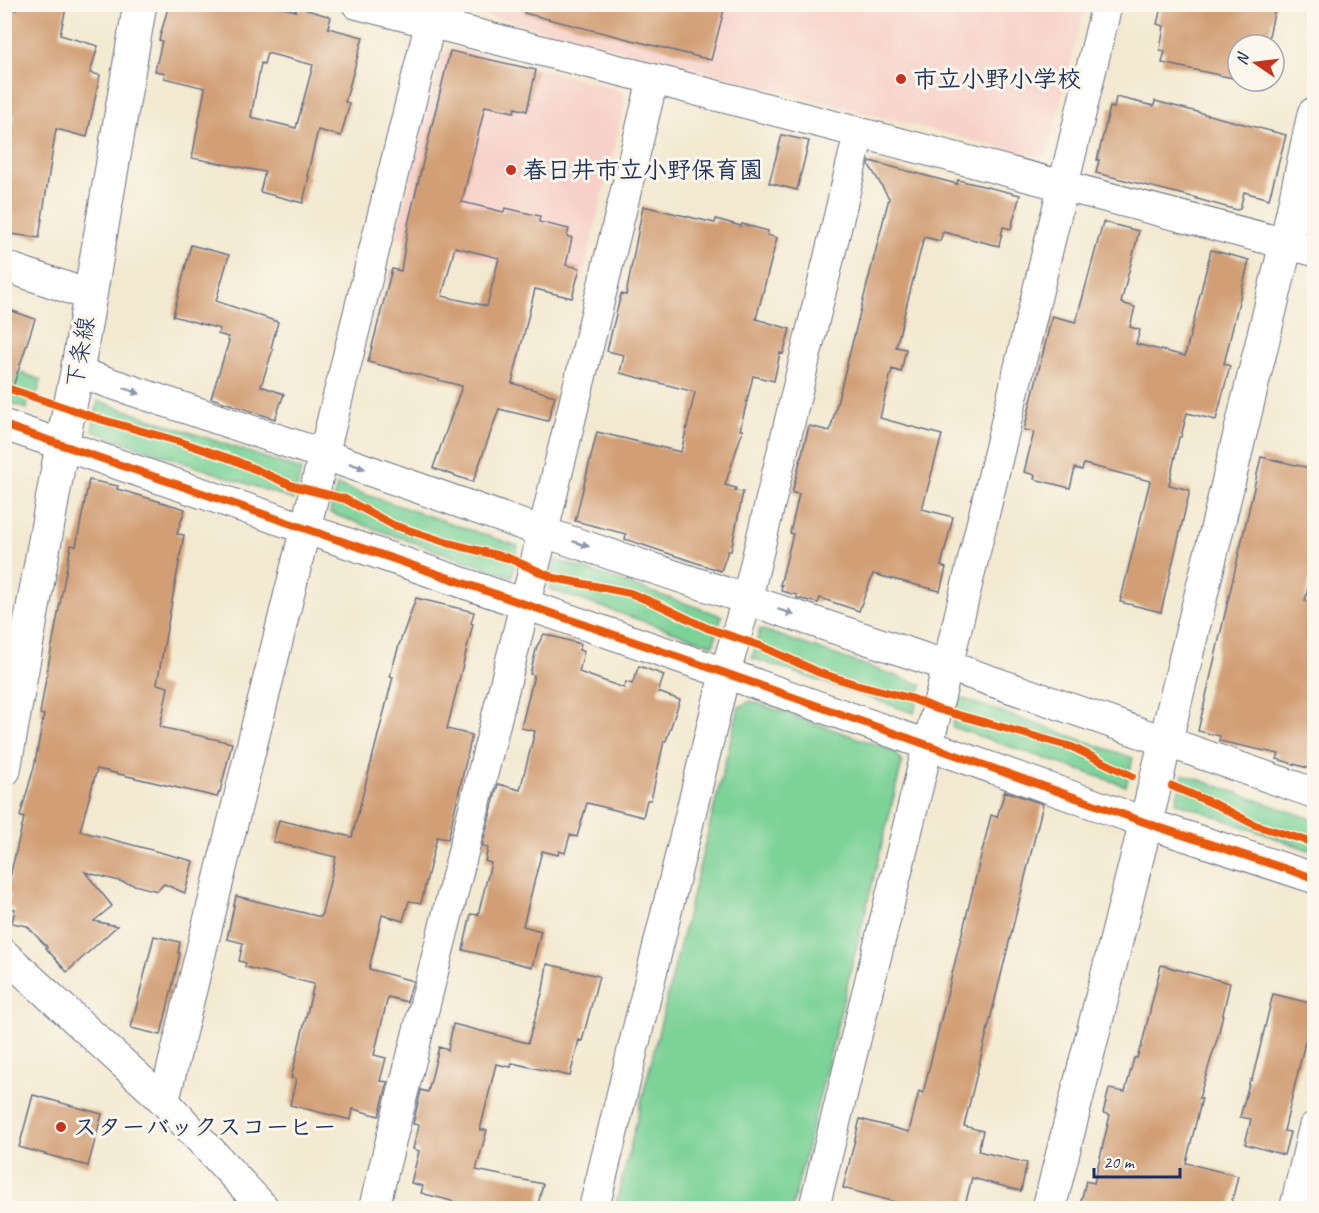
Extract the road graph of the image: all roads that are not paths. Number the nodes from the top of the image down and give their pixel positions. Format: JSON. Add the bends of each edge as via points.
{"nodes":[{"id":1,"x":140,"y":4,"type":"edge"},
{"id":2,"x":357,"y":4,"type":"edge"},
{"id":3,"x":1107,"y":4,"type":"edge"},
{"id":4,"x":430,"y":24,"type":"junction"},
{"id":5,"x":653,"y":79,"type":"junction"},
{"id":6,"x":1314,"y":114,"type":"edge"},
{"id":7,"x":859,"y":133,"type":"junction"},
{"id":8,"x":1063,"y":186,"type":"junction"},
{"id":9,"x":1300,"y":248,"type":"edge"},
{"id":10,"x":4,"y":266,"type":"edge"},
{"id":11,"x":89,"y":295,"type":"junction"},
{"id":12,"x":77,"y":372,"type":"junction"},
{"id":13,"x":4,"y":424,"type":"edge"},
{"id":14,"x":62,"y":446,"type":"junction"},
{"id":15,"x":325,"y":455,"type":"junction"},
{"id":16,"x":305,"y":529,"type":"junction"},
{"id":17,"x":543,"y":532,"type":"junction"},
{"id":18,"x":747,"y":599,"type":"junction"},
{"id":19,"x":525,"y":603,"type":"junction"},
{"id":20,"x":948,"y":666,"type":"junction"},
{"id":21,"x":725,"y":673,"type":"junction"},
{"id":22,"x":1165,"y":741,"type":"junction"},
{"id":23,"x":928,"y":745,"type":"junction"},
{"id":24,"x":4,"y":770,"type":"edge"},
{"id":25,"x":1314,"y":793,"type":"edge"},
{"id":26,"x":1146,"y":822,"type":"junction"},
{"id":27,"x":1314,"y":878,"type":"edge"},
{"id":28,"x":4,"y":954,"type":"edge"},
{"id":29,"x":164,"y":1101,"type":"junction"},
{"id":30,"x":1314,"y":1127,"type":"edge"},
{"id":31,"x":264,"y":1209,"type":"edge"},
{"id":32,"x":374,"y":1209,"type":"edge"},
{"id":33,"x":594,"y":1209,"type":"edge"},
{"id":34,"x":814,"y":1209,"type":"edge"},
{"id":35,"x":1049,"y":1209,"type":"edge"},
{"id":36,"x":1295,"y":1209,"type":"edge"}],
"edges":[{"from":1,"to":11,"type":"street","name":"下条線"},
{"from":2,"to":4,"type":"street"},
{"from":3,"to":8,"type":"street"},
{"from":4,"to":5,"type":"street"},
{"from":4,"to":15,"type":"street"},
{"from":5,"to":7,"type":"street"},
{"from":5,"to":17,"type":"street"},
{"from":6,"to":9,"type":"street"},
{"from":7,"to":8,"type":"street"},
{"from":7,"to":18,"type":"street"},
{"from":8,"to":9,"type":"street"},
{"from":8,"to":20,"type":"street"},
{"from":9,"to":22,"type":"street"},
{"from":10,"to":11,"type":"street"},
{"from":11,"to":12,"type":"street","name":"下条線"},
{"from":12,"to":14,"type":"street","name":"下条線"},
{"from":12,"to":15,"type":"street","one_way":true},
{"from":13,"to":14,"type":"street"},
{"from":14,"to":16,"type":"street"},
{"from":14,"to":24,"type":"street","name":"下条線"},
{"from":15,"to":16,"type":"street"},
{"from":15,"to":17,"type":"street","one_way":true},
{"from":16,"to":19,"type":"street"},
{"from":16,"to":29,"type":"street"},
{"from":17,"to":18,"type":"street","one_way":true},
{"from":17,"to":19,"type":"street"},
{"from":18,"to":20,"type":"street","one_way":true},
{"from":18,"to":21,"type":"street"},
{"from":19,"to":21,"type":"street"},
{"from":19,"to":32,"type":"street"},
{"from":20,"to":22,"type":"street"},
{"from":20,"to":23,"type":"street"},
{"from":21,"to":23,"type":"street"},
{"from":21,"to":33,"type":"street"},
{"from":22,"to":25,"type":"street"},
{"from":22,"to":26,"type":"street"},
{"from":23,"to":26,"type":"street"},
{"from":23,"to":34,"type":"street"},
{"from":26,"to":27,"type":"street"},
{"from":26,"to":35,"type":"street"},
{"from":28,"to":29,"type":"street"},
{"from":29,"to":31,"type":"street"},
{"from":30,"to":36,"type":"street"}]}
